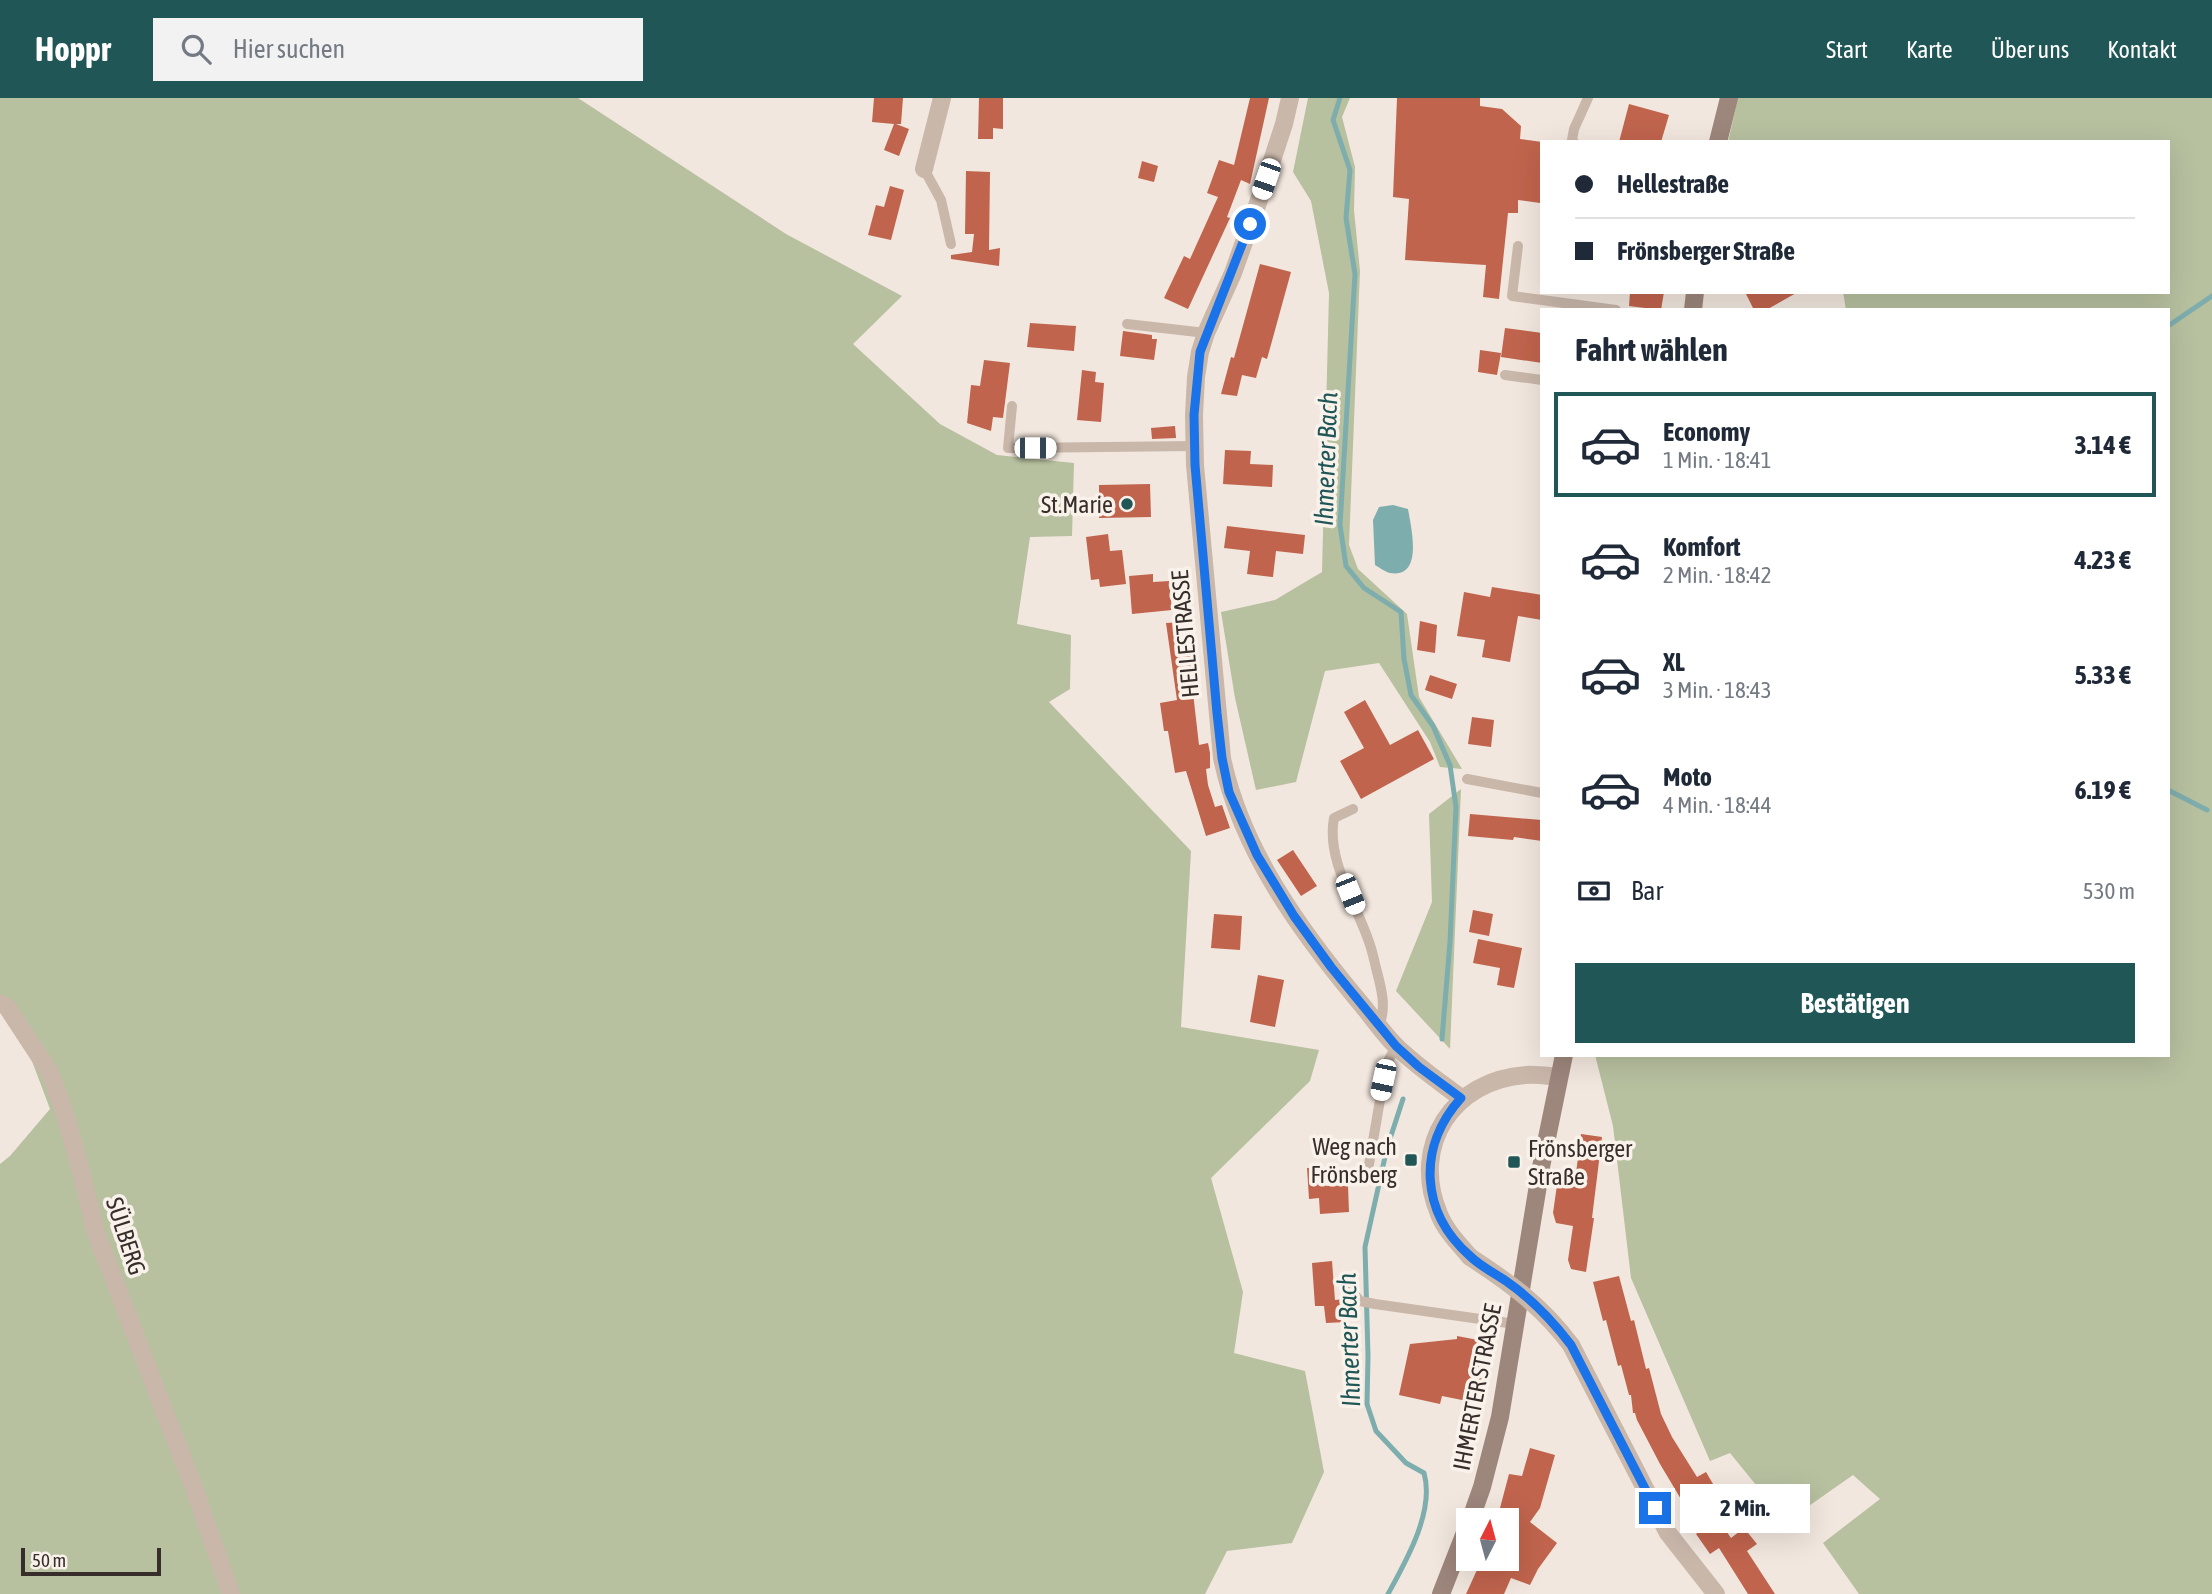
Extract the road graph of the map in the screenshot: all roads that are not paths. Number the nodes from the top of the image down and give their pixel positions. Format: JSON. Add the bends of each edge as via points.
{"nodes":[{"id":1,"x":942,"y":98,"type":"edge"},
{"id":2,"x":1290,"y":98,"type":"edge"},
{"id":3,"x":1588,"y":98,"type":"edge"},
{"id":4,"x":1729,"y":98,"type":"edge"},
{"id":5,"x":1572,"y":140,"type":"edge"},
{"id":6,"x":1718,"y":140,"type":"edge"},
{"id":7,"x":924,"y":169,"type":"joint"},
{"id":8,"x":951,"y":244,"type":"dead end"},
{"id":9,"x":1518,"y":246,"type":"dead end"},
{"id":10,"x":1601,"y":308,"type":"edge"},
{"id":11,"x":1127,"y":324,"type":"dead end"},
{"id":12,"x":1206,"y":333,"type":"junction"},
{"id":13,"x":1505,"y":375,"type":"dead end"},
{"id":14,"x":1540,"y":380,"type":"edge"},
{"id":15,"x":1012,"y":406,"type":"dead end"},
{"id":16,"x":1194,"y":446,"type":"junction"},
{"id":17,"x":1467,"y":779,"type":"dead end"},
{"id":18,"x":1540,"y":793,"type":"edge"},
{"id":19,"x":1353,"y":809,"type":"dead end"},
{"id":20,"x":2,"y":1001,"type":"edge"},
{"id":21,"x":1379,"y":1026,"type":"junction"},
{"id":22,"x":1396,"y":1046,"type":"junction"},
{"id":23,"x":1563,"y":1057,"type":"edge"},
{"id":24,"x":1558,"y":1077,"type":"junction"},
{"id":25,"x":1461,"y":1098,"type":"junction"},
{"id":26,"x":1367,"y":1176,"type":"dead end"},
{"id":27,"x":1350,"y":1289,"type":"dead end"},
{"id":28,"x":1515,"y":1324,"type":"junction"},
{"id":29,"x":1474,"y":1508,"type":"edge"},
{"id":30,"x":1456,"y":1556,"type":"edge"},
{"id":31,"x":1708,"y":1591,"type":"edge"},
{"id":32,"x":231,"y":1594,"type":"edge"},
{"id":33,"x":1441,"y":1594,"type":"edge"}],
"edges":[{"from":1,"to":7,"type":"street"},
{"from":2,"to":12,"type":"street","name":"HELLESTRASSE","via":[[1259,200]]},
{"from":3,"to":5,"type":"lane"},
{"from":4,"to":6,"type":"main road"},
{"from":7,"to":8,"type":"lane","via":[[941,200]]},
{"from":9,"to":10,"type":"lane","via":[[1512,296]]},
{"from":11,"to":12,"type":"lane"},
{"from":12,"to":16,"type":"street","name":"HELLESTRASSE","via":[[1196,377]]},
{"from":13,"to":14,"type":"lane"},
{"from":15,"to":16,"type":"lane","via":[[1008,448]]},
{"from":16,"to":21,"type":"street","name":"HELLESTRASSE","via":[[1217,713],[1229,792],[1257,855],[1294,916]]},
{"from":17,"to":18,"type":"lane"},
{"from":19,"to":21,"type":"lane","via":[[1334,818],[1331,833],[1380,981],[1384,1008]]},
{"from":20,"to":32,"type":"street","name":"SÜLBERG","via":[[49,1071],[75,1148],[96,1233]]},
{"from":21,"to":22,"type":"street","name":"HELLESTRASSE"},
{"from":22,"to":25,"type":"street","name":"HELLESTRASSE"},
{"from":22,"to":26,"type":"lane","via":[[1386,1065]]},
{"from":23,"to":24,"type":"main road","name":"IHMERTER STRASSE"},
{"from":24,"to":25,"type":"street","via":[[1527,1074],[1501,1079]]},
{"from":24,"to":28,"type":"main road","name":"IHMERTER STRASSE"},
{"from":25,"to":31,"type":"street","bridge":true,"via":[[1434,1141],[1430,1161],[1439,1216],[1470,1257],[1530,1300],[1571,1345],[1668,1533]]},
{"from":27,"to":28,"type":"lane","via":[[1360,1301]]},
{"from":28,"to":29,"type":"main road","name":"IHMERTER STRASSE","via":[[1500,1417]]},
{"from":30,"to":33,"type":"main road","name":"IHMERTER STRASSE"}]}
